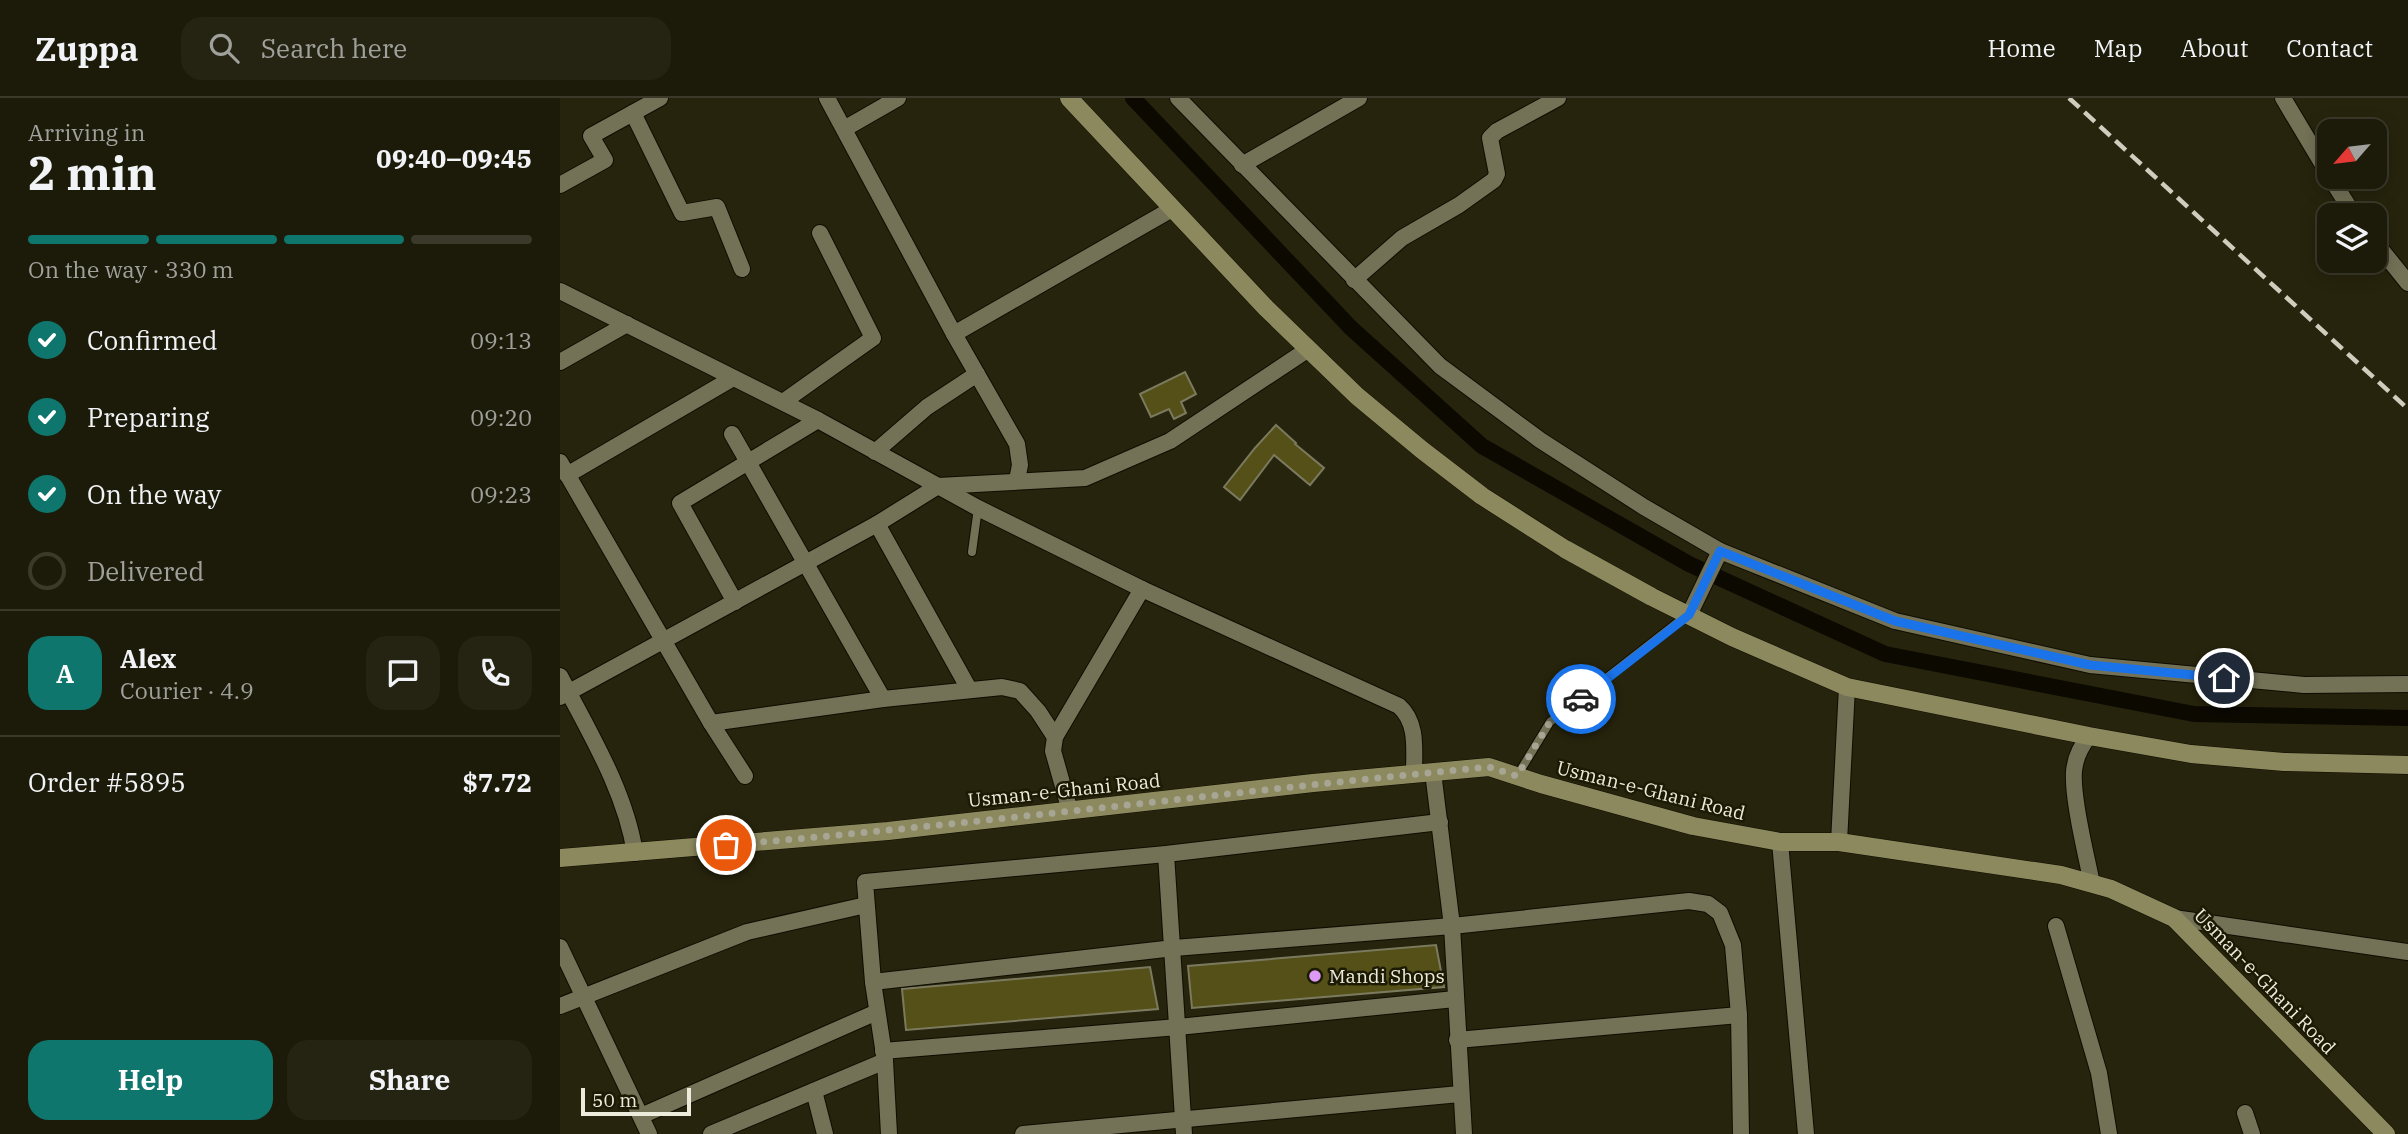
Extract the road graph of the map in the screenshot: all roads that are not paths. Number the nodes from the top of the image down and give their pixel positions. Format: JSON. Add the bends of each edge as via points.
{"nodes":[{"id":1,"x":660,"y":98,"type":"edge"},
{"id":2,"x":827,"y":98,"type":"edge"},
{"id":3,"x":898,"y":98,"type":"edge"},
{"id":4,"x":1069,"y":98,"type":"edge"},
{"id":5,"x":1359,"y":98,"type":"edge"},
{"id":6,"x":1558,"y":98,"type":"edge"},
{"id":7,"x":2283,"y":98,"type":"edge"},
{"id":8,"x":1180,"y":99,"type":"edge"},
{"id":9,"x":633,"y":113,"type":"junction"},
{"id":10,"x":844,"y":129,"type":"junction"},
{"id":11,"x":2317,"y":154,"type":"edge"},
{"id":12,"x":1242,"y":165,"type":"junction"},
{"id":13,"x":560,"y":185,"type":"edge"},
{"id":14,"x":1172,"y":209,"type":"junction"},
{"id":15,"x":820,"y":233,"type":"dead end"},
{"id":16,"x":2387,"y":257,"type":"edge"},
{"id":17,"x":742,"y":268,"type":"dead end"},
{"id":18,"x":1354,"y":280,"type":"junction"},
{"id":19,"x":2408,"y":283,"type":"edge"},
{"id":20,"x":560,"y":291,"type":"edge"},
{"id":21,"x":626,"y":324,"type":"junction"},
{"id":22,"x":954,"y":334,"type":"junction"},
{"id":23,"x":1307,"y":350,"type":"junction"},
{"id":24,"x":560,"y":362,"type":"edge"},
{"id":25,"x":977,"y":373,"type":"junction"},
{"id":26,"x":733,"y":377,"type":"junction"},
{"id":27,"x":783,"y":402,"type":"junction"},
{"id":28,"x":818,"y":420,"type":"junction"},
{"id":29,"x":732,"y":434,"type":"dead end"},
{"id":30,"x":875,"y":452,"type":"junction"},
{"id":31,"x":748,"y":463,"type":"junction"},
{"id":32,"x":564,"y":469,"type":"edge"},
{"id":33,"x":1017,"y":480,"type":"junction"},
{"id":34,"x":938,"y":486,"type":"junction"},
{"id":35,"x":978,"y":508,"type":"junction"},
{"id":36,"x":877,"y":524,"type":"junction"},
{"id":37,"x":972,"y":552,"type":"dead end"},
{"id":38,"x":1718,"y":554,"type":"junction"},
{"id":39,"x":807,"y":563,"type":"junction"},
{"id":40,"x":1142,"y":589,"type":"junction"},
{"id":41,"x":735,"y":602,"type":"junction"},
{"id":42,"x":1689,"y":615,"type":"junction"},
{"id":43,"x":664,"y":642,"type":"junction"},
{"id":44,"x":560,"y":676,"type":"edge"},
{"id":45,"x":2408,"y":684,"type":"edge"},
{"id":46,"x":1847,"y":687,"type":"junction"},
{"id":47,"x":969,"y":690,"type":"junction"},
{"id":48,"x":564,"y":694,"type":"edge"},
{"id":49,"x":883,"y":699,"type":"junction"},
{"id":50,"x":710,"y":723,"type":"junction"},
{"id":51,"x":2089,"y":736,"type":"junction"},
{"id":52,"x":1055,"y":737,"type":"junction"},
{"id":53,"x":2408,"y":765,"type":"edge"},
{"id":54,"x":1433,"y":772,"type":"junction"},
{"id":55,"x":1414,"y":774,"type":"junction"},
{"id":56,"x":745,"y":776,"type":"dead end"},
{"id":57,"x":1517,"y":776,"type":"junction"},
{"id":58,"x":1070,"y":811,"type":"junction"},
{"id":59,"x":1440,"y":822,"type":"junction"},
{"id":60,"x":1780,"y":842,"type":"junction"},
{"id":61,"x":1839,"y":842,"type":"junction"},
{"id":62,"x":635,"y":853,"type":"junction"},
{"id":63,"x":1166,"y":854,"type":"junction"},
{"id":64,"x":560,"y":858,"type":"edge"},
{"id":65,"x":2092,"y":884,"type":"junction"},
{"id":66,"x":866,"y":905,"type":"junction"},
{"id":67,"x":2174,"y":918,"type":"junction"},
{"id":68,"x":1452,"y":926,"type":"junction"},
{"id":69,"x":2056,"y":926,"type":"dead end"},
{"id":70,"x":560,"y":947,"type":"edge"},
{"id":71,"x":1174,"y":948,"type":"junction"},
{"id":72,"x":2408,"y":951,"type":"edge"},
{"id":73,"x":873,"y":982,"type":"junction"},
{"id":74,"x":584,"y":997,"type":"junction"},
{"id":75,"x":1455,"y":999,"type":"junction"},
{"id":76,"x":560,"y":1006,"type":"edge"},
{"id":77,"x":877,"y":1012,"type":"junction"},
{"id":78,"x":1739,"y":1015,"type":"junction"},
{"id":79,"x":1178,"y":1027,"type":"junction"},
{"id":80,"x":1457,"y":1040,"type":"junction"},
{"id":81,"x":884,"y":1056,"type":"junction"},
{"id":82,"x":814,"y":1091,"type":"junction"},
{"id":83,"x":1460,"y":1094,"type":"junction"},
{"id":84,"x":2245,"y":1113,"type":"dead end"},
{"id":85,"x":640,"y":1116,"type":"junction"},
{"id":86,"x":1183,"y":1126,"type":"edge"},
{"id":87,"x":737,"y":1129,"type":"edge"},
{"id":88,"x":649,"y":1134,"type":"edge"},
{"id":89,"x":711,"y":1134,"type":"edge"},
{"id":90,"x":825,"y":1134,"type":"edge"},
{"id":91,"x":889,"y":1134,"type":"edge"},
{"id":92,"x":1023,"y":1134,"type":"edge"},
{"id":93,"x":1464,"y":1134,"type":"edge"},
{"id":94,"x":1741,"y":1134,"type":"edge"},
{"id":95,"x":1806,"y":1134,"type":"edge"},
{"id":96,"x":2109,"y":1134,"type":"edge"},
{"id":97,"x":2252,"y":1134,"type":"edge"},
{"id":98,"x":2386,"y":1134,"type":"edge"}],
"edges":[{"from":1,"to":9,"type":"street"},
{"from":2,"to":10,"type":"street"},
{"from":3,"to":10,"type":"street"},
{"from":4,"to":14,"type":"main road"},
{"from":5,"to":12,"type":"street"},
{"from":6,"to":18,"type":"street","via":[[1490,138],[1497,174],[1494,180],[1402,239]]},
{"from":7,"to":11,"type":"street"},
{"from":8,"to":12,"type":"street"},
{"from":9,"to":13,"type":"street","via":[[592,136],[605,160]]},
{"from":9,"to":17,"type":"street","via":[[682,213],[717,207]]},
{"from":10,"to":22,"type":"street"},
{"from":12,"to":18,"type":"street"},
{"from":14,"to":22,"type":"street"},
{"from":14,"to":23,"type":"main road"},
{"from":15,"to":27,"type":"street","via":[[873,338]]},
{"from":16,"to":19,"type":"street"},
{"from":18,"to":38,"type":"street","via":[[1440,366],[1540,440]]},
{"from":20,"to":21,"type":"street"},
{"from":21,"to":24,"type":"street"},
{"from":21,"to":26,"type":"street"},
{"from":22,"to":25,"type":"street"},
{"from":23,"to":33,"type":"street","via":[[1170,441],[1085,478]]},
{"from":23,"to":42,"type":"main road","via":[[1357,397],[1482,496],[1564,549]]},
{"from":25,"to":30,"type":"street","via":[[927,407]]},
{"from":25,"to":33,"type":"street","via":[[1017,444]]},
{"from":26,"to":27,"type":"street"},
{"from":26,"to":32,"type":"street"},
{"from":27,"to":28,"type":"street"},
{"from":28,"to":30,"type":"street"},
{"from":28,"to":31,"type":"street"},
{"from":29,"to":31,"type":"street"},
{"from":30,"to":34,"type":"street"},
{"from":31,"to":39,"type":"street"},
{"from":31,"to":41,"type":"street","via":[[680,503]]},
{"from":32,"to":43,"type":"street"},
{"from":33,"to":34,"type":"street"},
{"from":34,"to":35,"type":"street"},
{"from":34,"to":36,"type":"street"},
{"from":35,"to":37,"type":"lane"},
{"from":35,"to":40,"type":"street"},
{"from":36,"to":39,"type":"street"},
{"from":36,"to":47,"type":"street"},
{"from":38,"to":42,"type":"street"},
{"from":38,"to":45,"type":"street","via":[[1895,621],[2090,665],[2304,685]]},
{"from":39,"to":41,"type":"street"},
{"from":39,"to":49,"type":"street"},
{"from":40,"to":52,"type":"street"},
{"from":40,"to":55,"type":"street","via":[[1399,706],[1413,727]]},
{"from":41,"to":43,"type":"street"},
{"from":42,"to":46,"type":"main road"},
{"from":42,"to":57,"type":"lane","via":[[1550,722]]},
{"from":43,"to":48,"type":"street"},
{"from":43,"to":50,"type":"street"},
{"from":44,"to":48,"type":"street"},
{"from":46,"to":51,"type":"main road"},
{"from":46,"to":61,"type":"street"},
{"from":47,"to":49,"type":"street"},
{"from":47,"to":52,"type":"street","via":[[1002,687],[1020,691]]},
{"from":48,"to":62,"type":"street","via":[[613,780],[631,827]]},
{"from":49,"to":50,"type":"street"},
{"from":50,"to":56,"type":"street"},
{"from":51,"to":53,"type":"main road","via":[[2204,755]]},
{"from":51,"to":65,"type":"street","via":[[2074,768]]},
{"from":52,"to":58,"type":"street","via":[[1053,751]]},
{"from":54,"to":55,"type":"main road","name":"Usman-e-Ghani Road"},
{"from":54,"to":57,"type":"main road","name":"Usman-e-Ghani Road","via":[[1489,767]]},
{"from":54,"to":59,"type":"street"},
{"from":55,"to":58,"type":"main road","name":"Usman-e-Ghani Road"},
{"from":57,"to":60,"type":"main road","name":"Usman-e-Ghani Road","via":[[1693,826]]},
{"from":58,"to":62,"type":"main road","name":"Usman-e-Ghani Road"},
{"from":59,"to":63,"type":"street"},
{"from":59,"to":68,"type":"street"},
{"from":60,"to":61,"type":"main road","name":"Usman-e-Ghani Road"},
{"from":60,"to":95,"type":"street"},
{"from":61,"to":65,"type":"main road","name":"Usman-e-Ghani Road","via":[[2062,875]]},
{"from":62,"to":64,"type":"main road","name":"Usman-e-Ghani Road"},
{"from":63,"to":66,"type":"street","via":[[865,882]]},
{"from":63,"to":71,"type":"street"},
{"from":65,"to":67,"type":"main road","name":"Usman-e-Ghani Road"},
{"from":66,"to":73,"type":"street"},
{"from":66,"to":74,"type":"street","via":[[747,932]]},
{"from":67,"to":72,"type":"street"},
{"from":67,"to":98,"type":"main road","name":"Usman-e-Ghani Road"},
{"from":68,"to":71,"type":"street"},
{"from":68,"to":75,"type":"street"},
{"from":68,"to":78,"type":"street","via":[[1689,901],[1708,904],[1720,913],[1733,945]]},
{"from":69,"to":96,"type":"street","via":[[2099,1073]]},
{"from":70,"to":74,"type":"street"},
{"from":71,"to":73,"type":"street"},
{"from":71,"to":79,"type":"street"},
{"from":73,"to":77,"type":"street"},
{"from":74,"to":76,"type":"street"},
{"from":74,"to":85,"type":"street"},
{"from":75,"to":79,"type":"street"},
{"from":75,"to":80,"type":"street"},
{"from":77,"to":81,"type":"street"},
{"from":77,"to":85,"type":"street"},
{"from":78,"to":80,"type":"street"},
{"from":78,"to":94,"type":"street"},
{"from":79,"to":81,"type":"street"},
{"from":79,"to":86,"type":"street"},
{"from":80,"to":83,"type":"street"},
{"from":81,"to":82,"type":"street"},
{"from":81,"to":91,"type":"street"},
{"from":82,"to":87,"type":"street"},
{"from":82,"to":90,"type":"street"},
{"from":83,"to":86,"type":"street"},
{"from":83,"to":93,"type":"street"},
{"from":84,"to":97,"type":"street"},
{"from":85,"to":88,"type":"street"},
{"from":86,"to":92,"type":"street"},
{"from":87,"to":89,"type":"street"}]}
